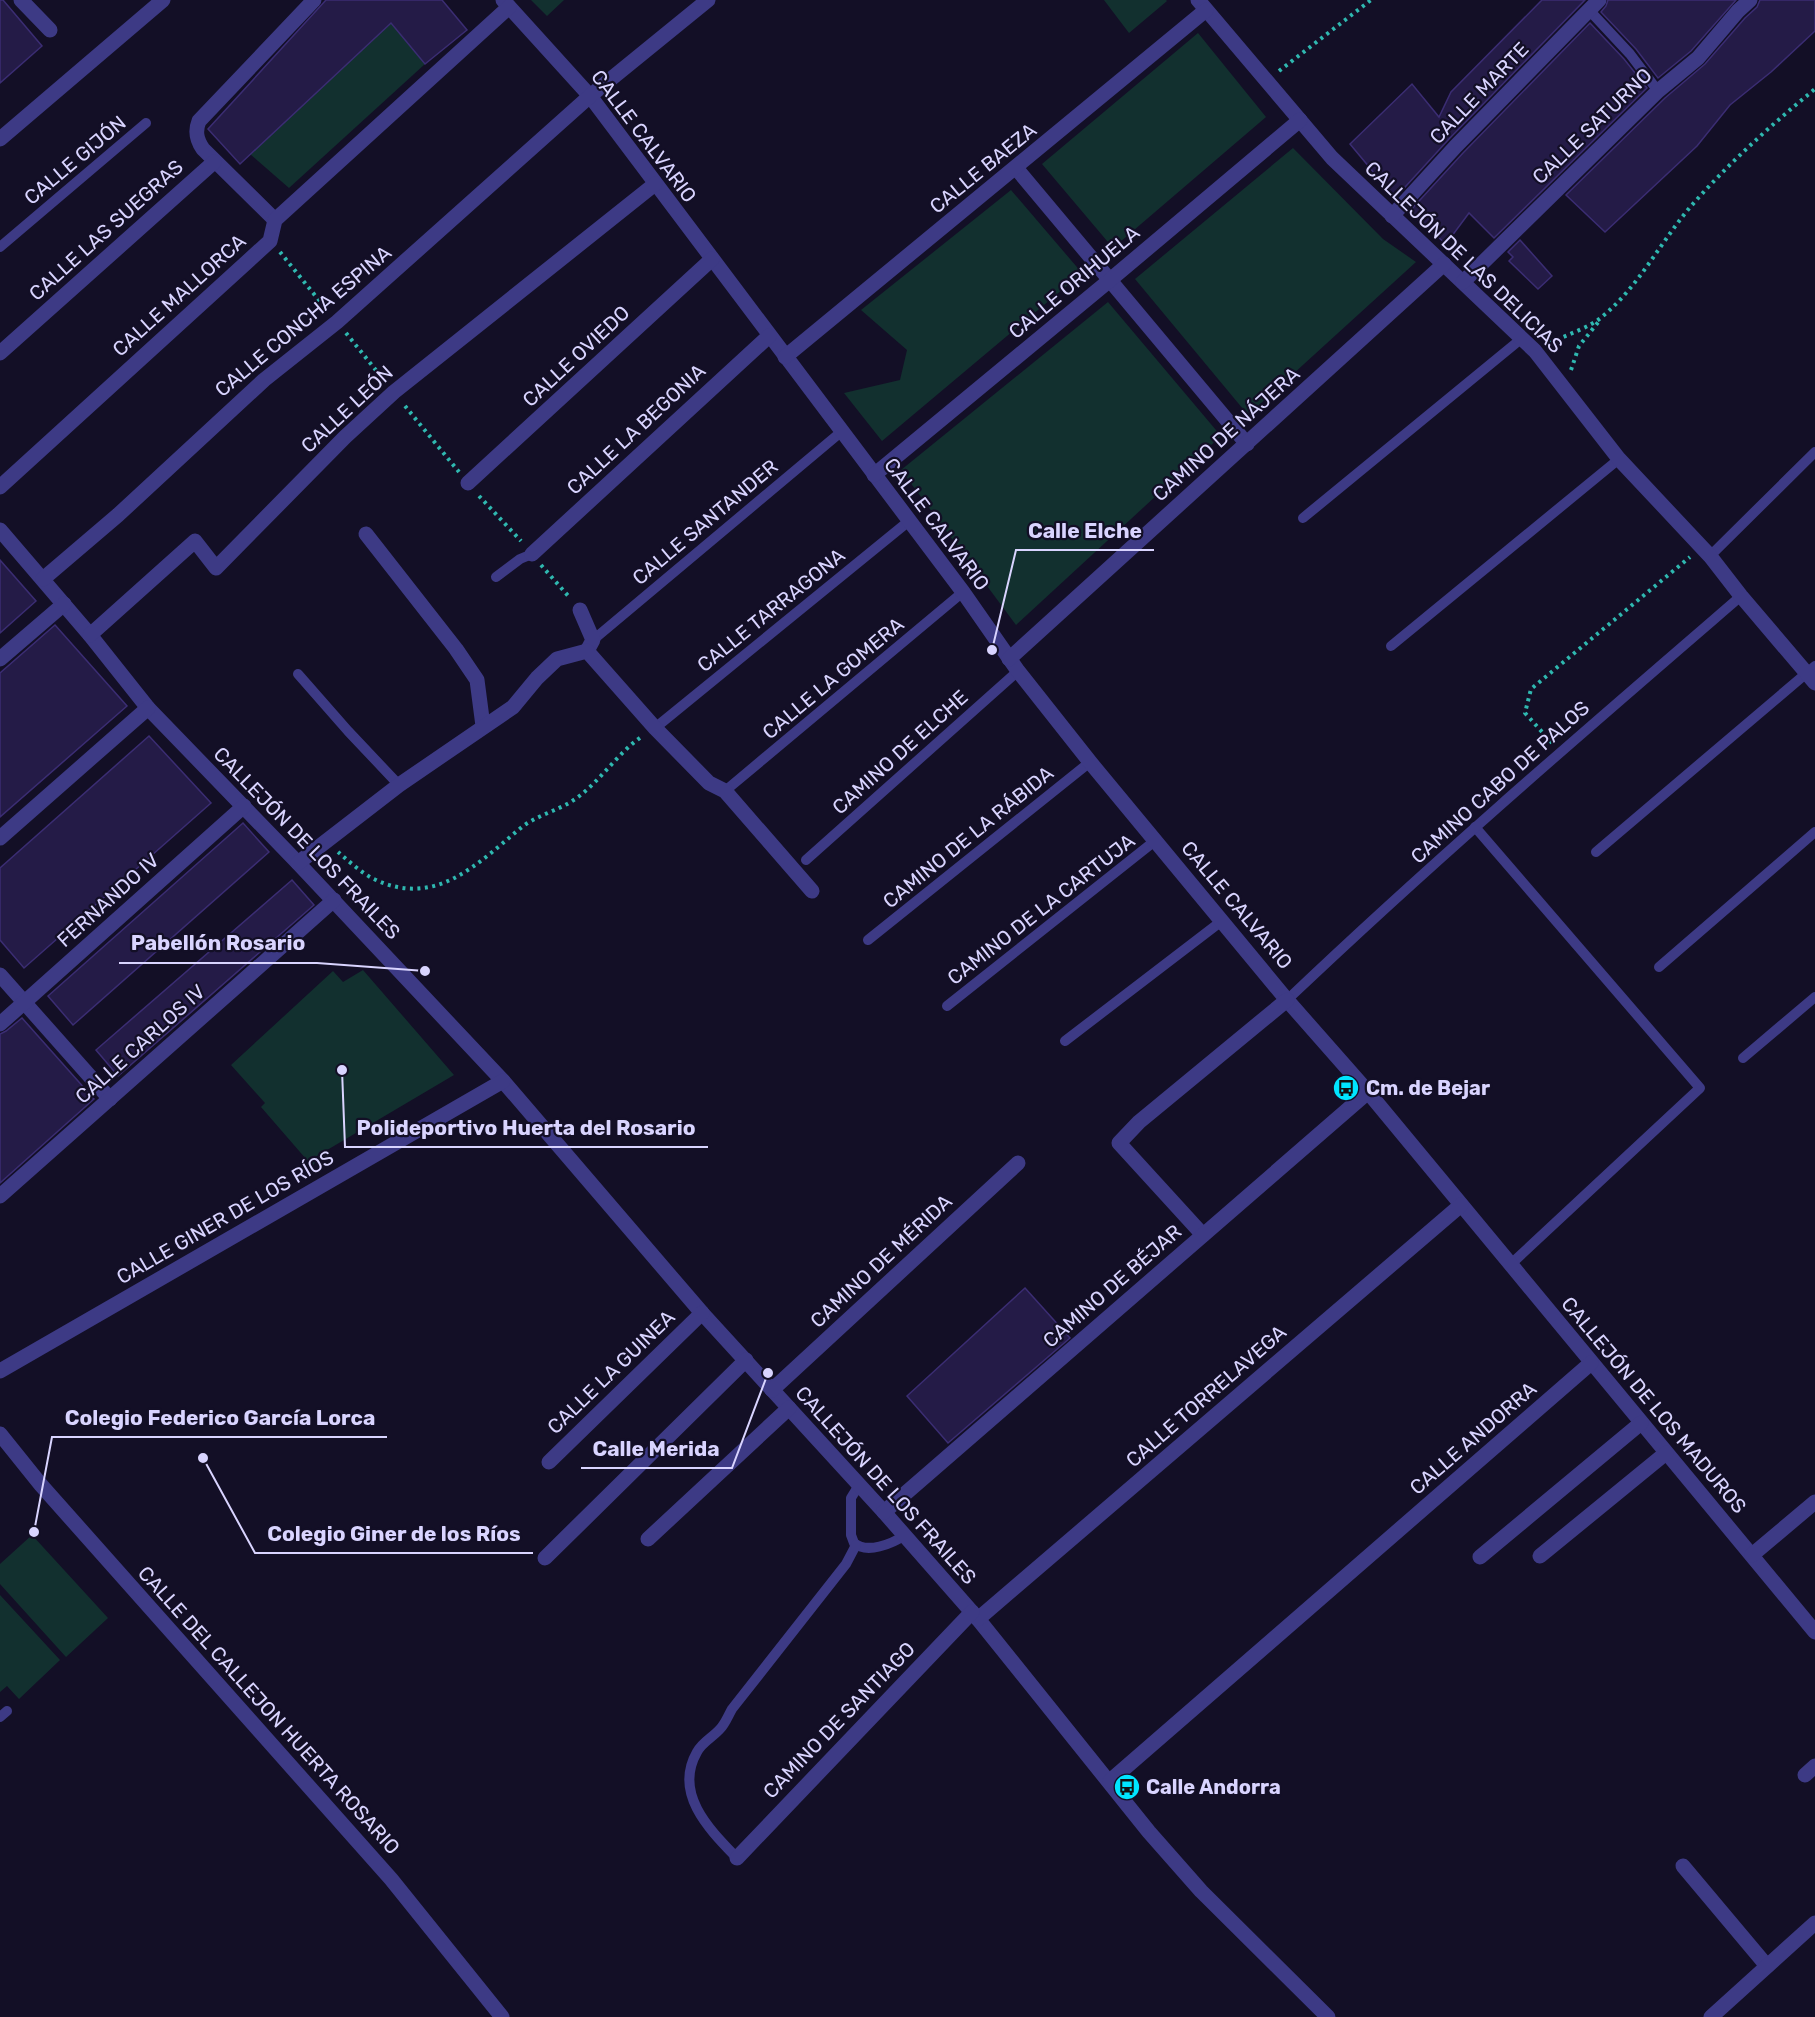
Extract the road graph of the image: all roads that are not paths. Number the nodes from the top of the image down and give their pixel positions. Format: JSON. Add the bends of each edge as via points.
{"nodes":[{"id":1,"x":21,"y":0,"type":"edge"},
{"id":2,"x":163,"y":0,"type":"edge"},
{"id":3,"x":314,"y":0,"type":"edge"},
{"id":4,"x":708,"y":0,"type":"edge"},
{"id":5,"x":1750,"y":0,"type":"edge"},
{"id":6,"x":506,"y":3,"type":"edge"},
{"id":7,"x":1202,"y":5,"type":"edge"},
{"id":8,"x":1594,"y":5,"type":"edge"},
{"id":9,"x":50,"y":30,"type":"dead end"},
{"id":10,"x":1658,"y":91,"type":"junction"},
{"id":11,"x":590,"y":96,"type":"junction"},
{"id":12,"x":1300,"y":120,"type":"junction"},
{"id":13,"x":146,"y":123,"type":"dead end"},
{"id":14,"x":0,"y":139,"type":"edge"},
{"id":15,"x":214,"y":162,"type":"junction"},
{"id":16,"x":1016,"y":168,"type":"junction"},
{"id":17,"x":655,"y":184,"type":"junction"},
{"id":18,"x":1392,"y":216,"type":"junction"},
{"id":19,"x":275,"y":220,"type":"junction"},
{"id":20,"x":0,"y":247,"type":"edge"},
{"id":21,"x":712,"y":259,"type":"junction"},
{"id":22,"x":1444,"y":264,"type":"junction"},
{"id":23,"x":1110,"y":280,"type":"junction"},
{"id":24,"x":1462,"y":282,"type":"junction"},
{"id":25,"x":769,"y":336,"type":"junction"},
{"id":26,"x":1521,"y":339,"type":"junction"},
{"id":27,"x":0,"y":353,"type":"edge"},
{"id":28,"x":785,"y":357,"type":"junction"},
{"id":29,"x":841,"y":432,"type":"junction"},
{"id":30,"x":1247,"y":444,"type":"junction"},
{"id":31,"x":1815,"y":452,"type":"edge"},
{"id":32,"x":1619,"y":459,"type":"junction"},
{"id":33,"x":874,"y":475,"type":"junction"},
{"id":34,"x":468,"y":483,"type":"dead end"},
{"id":35,"x":0,"y":487,"type":"edge"},
{"id":36,"x":1303,"y":518,"type":"dead end"},
{"id":37,"x":909,"y":521,"type":"junction"},
{"id":38,"x":0,"y":530,"type":"edge"},
{"id":39,"x":366,"y":534,"type":"dead end"},
{"id":40,"x":1706,"y":551,"type":"junction"},
{"id":41,"x":532,"y":554,"type":"joint"},
{"id":42,"x":496,"y":577,"type":"dead end"},
{"id":43,"x":43,"y":579,"type":"junction"},
{"id":44,"x":963,"y":592,"type":"junction"},
{"id":45,"x":1741,"y":596,"type":"junction"},
{"id":46,"x":64,"y":604,"type":"junction"},
{"id":47,"x":580,"y":610,"type":"dead end"},
{"id":48,"x":90,"y":635,"type":"junction"},
{"id":49,"x":590,"y":645,"type":"junction"},
{"id":50,"x":1391,"y":646,"type":"dead end"},
{"id":51,"x":0,"y":659,"type":"edge"},
{"id":52,"x":1013,"y":665,"type":"junction"},
{"id":53,"x":298,"y":675,"type":"dead end"},
{"id":54,"x":1812,"y":675,"type":"edge"},
{"id":55,"x":148,"y":708,"type":"junction"},
{"id":56,"x":483,"y":726,"type":"junction"},
{"id":57,"x":655,"y":728,"type":"junction"},
{"id":58,"x":1090,"y":762,"type":"junction"},
{"id":59,"x":399,"y":785,"type":"junction"},
{"id":60,"x":726,"y":791,"type":"junction"},
{"id":61,"x":244,"y":806,"type":"junction"},
{"id":62,"x":1475,"y":827,"type":"junction"},
{"id":63,"x":1815,"y":832,"type":"edge"},
{"id":64,"x":0,"y":838,"type":"edge"},
{"id":65,"x":1156,"y":840,"type":"junction"},
{"id":66,"x":1596,"y":852,"type":"dead end"},
{"id":67,"x":806,"y":860,"type":"dead end"},
{"id":68,"x":298,"y":863,"type":"junction"},
{"id":69,"x":812,"y":891,"type":"dead end"},
{"id":70,"x":334,"y":900,"type":"junction"},
{"id":71,"x":1223,"y":920,"type":"junction"},
{"id":72,"x":868,"y":940,"type":"dead end"},
{"id":73,"x":1659,"y":967,"type":"dead end"},
{"id":74,"x":0,"y":975,"type":"edge"},
{"id":75,"x":1815,"y":997,"type":"edge"},
{"id":76,"x":1287,"y":1000,"type":"junction"},
{"id":77,"x":24,"y":1003,"type":"junction"},
{"id":78,"x":947,"y":1006,"type":"dead end"},
{"id":79,"x":0,"y":1024,"type":"edge"},
{"id":80,"x":1065,"y":1041,"type":"dead end"},
{"id":81,"x":1743,"y":1058,"type":"dead end"},
{"id":82,"x":503,"y":1081,"type":"junction"},
{"id":83,"x":1368,"y":1092,"type":"junction"},
{"id":84,"x":110,"y":1099,"type":"junction"},
{"id":85,"x":1018,"y":1163,"type":"dead end"},
{"id":86,"x":0,"y":1196,"type":"edge"},
{"id":87,"x":1461,"y":1205,"type":"junction"},
{"id":88,"x":1203,"y":1235,"type":"junction"},
{"id":89,"x":1510,"y":1265,"type":"junction"},
{"id":90,"x":702,"y":1313,"type":"junction"},
{"id":91,"x":746,"y":1360,"type":"junction"},
{"id":92,"x":1591,"y":1363,"type":"junction"},
{"id":93,"x":0,"y":1371,"type":"edge"},
{"id":94,"x":772,"y":1390,"type":"junction"},
{"id":95,"x":789,"y":1408,"type":"junction"},
{"id":96,"x":1641,"y":1423,"type":"junction"},
{"id":97,"x":0,"y":1434,"type":"edge"},
{"id":98,"x":1666,"y":1453,"type":"junction"},
{"id":99,"x":549,"y":1462,"type":"dead end"},
{"id":100,"x":859,"y":1485,"type":"junction"},
{"id":101,"x":1815,"y":1502,"type":"edge"},
{"id":102,"x":885,"y":1512,"type":"junction"},
{"id":103,"x":905,"y":1535,"type":"junction"},
{"id":104,"x":648,"y":1539,"type":"dead end"},
{"id":105,"x":856,"y":1545,"type":"junction"},
{"id":106,"x":1752,"y":1555,"type":"junction"},
{"id":107,"x":1540,"y":1556,"type":"dead end"},
{"id":108,"x":1480,"y":1557,"type":"dead end"},
{"id":109,"x":545,"y":1558,"type":"dead end"},
{"id":110,"x":975,"y":1616,"type":"junction"},
{"id":111,"x":1815,"y":1632,"type":"edge"},
{"id":112,"x":1110,"y":1781,"type":"junction"},
{"id":113,"x":737,"y":1858,"type":"joint"},
{"id":114,"x":1683,"y":1866,"type":"dead end"},
{"id":115,"x":1815,"y":1923,"type":"edge"},
{"id":116,"x":1767,"y":1966,"type":"junction"},
{"id":117,"x":502,"y":2017,"type":"edge"},
{"id":118,"x":1328,"y":2017,"type":"edge"},
{"id":119,"x":1711,"y":2017,"type":"edge"}],
"edges":[{"from":1,"to":9,"type":"street"},
{"from":2,"to":14,"type":"street"},
{"from":3,"to":15,"type":"street","via":[[199,121],[198,142]]},
{"from":4,"to":11,"type":"street","name":"CALLE CONCHA ESPINA"},
{"from":5,"to":10,"type":"street","name":"CALLE SATURNO","via":[[1698,58]]},
{"from":6,"to":11,"type":"street","name":"CALLE CALVARIO"},
{"from":6,"to":19,"type":"street"},
{"from":7,"to":12,"type":"street","name":"CALLEJÓN DE LAS DELICIAS"},
{"from":7,"to":16,"type":"street","name":"CALLE BAEZA"},
{"from":8,"to":10,"type":"lane"},
{"from":8,"to":18,"type":"street","name":"CALLE MARTE"},
{"from":10,"to":24,"type":"street","name":"CALLE SATURNO"},
{"from":11,"to":17,"type":"street","name":"CALLE CALVARIO"},
{"from":11,"to":43,"type":"street","name":"CALLE CONCHA ESPINA"},
{"from":12,"to":18,"type":"street","name":"CALLEJÓN DE LAS DELICIAS","via":[[1332,158]]},
{"from":12,"to":23,"type":"street","name":"CALLE ORIHUELA"},
{"from":13,"to":20,"type":"lane","name":"CALLE GIJÓN"},
{"from":15,"to":19,"type":"street"},
{"from":15,"to":27,"type":"street","name":"CALLE LAS SUEGRAS"},
{"from":16,"to":23,"type":"street"},
{"from":16,"to":28,"type":"street","name":"CALLE BAEZA"},
{"from":17,"to":21,"type":"street","name":"CALLE CALVARIO"},
{"from":17,"to":48,"type":"street","name":"CALLE LEÓN","via":[[394,392],[216,567],[195,541]]},
{"from":18,"to":22,"type":"street","name":"CALLEJÓN DE LAS DELICIAS"},
{"from":19,"to":35,"type":"street","name":"CALLE MALLORCA","via":[[270,241]]},
{"from":21,"to":25,"type":"street","name":"CALLE CALVARIO"},
{"from":21,"to":34,"type":"street","name":"CALLE OVIEDO"},
{"from":22,"to":24,"type":"street","name":"CALLEJÓN DE LAS DELICIAS"},
{"from":22,"to":30,"type":"street","name":"CAMINO DE NÁJERA"},
{"from":23,"to":30,"type":"street"},
{"from":23,"to":33,"type":"street","name":"CALLE ORIHUELA"},
{"from":24,"to":26,"type":"street","name":"CALLEJÓN DE LAS DELICIAS"},
{"from":25,"to":28,"type":"street","name":"CALLE CALVARIO"},
{"from":25,"to":41,"type":"street","name":"CALLE LA BEGONIA"},
{"from":26,"to":32,"type":"street","name":"CALLEJÓN DE LAS DELICIAS","via":[[1535,351]]},
{"from":26,"to":36,"type":"lane"},
{"from":28,"to":29,"type":"street","name":"CALLE CALVARIO"},
{"from":29,"to":33,"type":"street","name":"CALLE CALVARIO"},
{"from":29,"to":49,"type":"lane","name":"CALLE SANTANDER"},
{"from":30,"to":52,"type":"street","name":"CAMINO DE NÁJERA"},
{"from":31,"to":40,"type":"lane"},
{"from":32,"to":40,"type":"street","name":"CALLEJÓN DE LAS DELICIAS"},
{"from":32,"to":50,"type":"lane"},
{"from":33,"to":37,"type":"street","name":"CALLE CALVARIO"},
{"from":37,"to":44,"type":"street","name":"CALLE CALVARIO"},
{"from":37,"to":57,"type":"lane","name":"CALLE TARRAGONA"},
{"from":38,"to":43,"type":"street","name":"CALLEJÓN DE LOS FRAILES"},
{"from":39,"to":56,"type":"street","via":[[477,680]]},
{"from":40,"to":45,"type":"street","name":"CALLEJÓN DE LAS DELICIAS"},
{"from":41,"to":42,"type":"lane"},
{"from":43,"to":46,"type":"street","name":"CALLEJÓN DE LOS FRAILES"},
{"from":44,"to":52,"type":"street","name":"CALLE CALVARIO"},
{"from":44,"to":60,"type":"lane","name":"CALLE LA GOMERA"},
{"from":45,"to":54,"type":"street","name":"CALLEJÓN DE LAS DELICIAS"},
{"from":45,"to":62,"type":"lane","name":"CAMINO CABO DE PALOS"},
{"from":46,"to":48,"type":"street","name":"CALLEJÓN DE LOS FRAILES"},
{"from":46,"to":51,"type":"street"},
{"from":47,"to":49,"type":"street"},
{"from":48,"to":55,"type":"street","name":"CALLEJÓN DE LOS FRAILES"},
{"from":49,"to":56,"type":"street","via":[[557,659],[513,707]]},
{"from":49,"to":57,"type":"street"},
{"from":52,"to":58,"type":"street","name":"CALLE CALVARIO"},
{"from":52,"to":67,"type":"lane","name":"CAMINO DE ELCHE"},
{"from":53,"to":59,"type":"lane"},
{"from":54,"to":66,"type":"lane"},
{"from":55,"to":61,"type":"street","name":"CALLEJÓN DE LOS FRAILES"},
{"from":55,"to":64,"type":"street"},
{"from":56,"to":59,"type":"street"},
{"from":57,"to":60,"type":"street","via":[[709,783]]},
{"from":58,"to":65,"type":"street","name":"CALLE CALVARIO"},
{"from":58,"to":72,"type":"lane","name":"CAMINO DE LA RÁBIDA"},
{"from":59,"to":68,"type":"street"},
{"from":60,"to":69,"type":"street"},
{"from":61,"to":68,"type":"street","name":"CALLEJÓN DE LOS FRAILES"},
{"from":61,"to":77,"type":"street","name":"FERNANDO IV"},
{"from":62,"to":76,"type":"lane","name":"CAMINO CABO DE PALOS"},
{"from":62,"to":89,"type":"lane","via":[[1700,1088]]},
{"from":63,"to":73,"type":"lane"},
{"from":65,"to":71,"type":"street","name":"CALLE CALVARIO"},
{"from":65,"to":78,"type":"lane","name":"CAMINO DE LA CARTUJA"},
{"from":68,"to":70,"type":"street","name":"CALLEJÓN DE LOS FRAILES"},
{"from":70,"to":82,"type":"street","name":"CALLEJÓN DE LOS FRAILES"},
{"from":70,"to":84,"type":"street","name":"CALLE CARLOS IV"},
{"from":71,"to":76,"type":"street","name":"CALLE CALVARIO"},
{"from":71,"to":80,"type":"lane"},
{"from":74,"to":77,"type":"street"},
{"from":75,"to":81,"type":"lane"},
{"from":76,"to":83,"type":"street","name":"CALLE CALVARIO"},
{"from":76,"to":88,"type":"street","via":[[1139,1122],[1119,1143]]},
{"from":77,"to":79,"type":"street","name":"FERNANDO IV"},
{"from":77,"to":84,"type":"street"},
{"from":82,"to":90,"type":"street","name":"CALLEJÓN DE LOS FRAILES"},
{"from":82,"to":93,"type":"street","name":"CALLE GINER DE LOS RÍOS"},
{"from":83,"to":87,"type":"street","name":"CALLE CALVARIO"},
{"from":83,"to":88,"type":"street","name":"CAMINO DE BÉJAR"},
{"from":84,"to":86,"type":"street","name":"CALLE CARLOS IV"},
{"from":85,"to":94,"type":"street","name":"CAMINO DE MÉRIDA"},
{"from":87,"to":89,"type":"street","name":"CALLEJÓN DE LOS MADUROS"},
{"from":87,"to":110,"type":"street","name":"CALLE TORRELAVEGA"},
{"from":88,"to":102,"type":"street","name":"CAMINO DE BÉJAR"},
{"from":89,"to":92,"type":"street","name":"CALLEJÓN DE LOS MADUROS"},
{"from":90,"to":91,"type":"street","name":"CALLEJÓN DE LOS FRAILES"},
{"from":90,"to":99,"type":"street","name":"CALLE LA GUINEA"},
{"from":91,"to":94,"type":"street","name":"CALLEJÓN DE LOS FRAILES"},
{"from":91,"to":109,"type":"street"},
{"from":92,"to":96,"type":"street","name":"CALLEJÓN DE LOS MADUROS"},
{"from":92,"to":112,"type":"street","name":"CALLE ANDORRA"},
{"from":94,"to":95,"type":"street","name":"CALLEJÓN DE LOS FRAILES"},
{"from":95,"to":100,"type":"street","name":"CALLEJÓN DE LOS FRAILES"},
{"from":95,"to":104,"type":"street"},
{"from":96,"to":98,"type":"street","name":"CALLEJÓN DE LOS MADUROS"},
{"from":96,"to":108,"type":"street"},
{"from":97,"to":117,"type":"street","name":"CALLE DEL CALLEJON HUERTA ROSARIO","via":[[391,1879]]},
{"from":98,"to":106,"type":"street","name":"CALLEJÓN DE LOS MADUROS"},
{"from":98,"to":107,"type":"street"},
{"from":100,"to":102,"type":"street","name":"CALLEJÓN DE LOS FRAILES"},
{"from":100,"to":105,"type":"lane","via":[[850,1498],[851,1535]]},
{"from":101,"to":106,"type":"street"},
{"from":102,"to":103,"type":"street","name":"CALLEJÓN DE LOS FRAILES"},
{"from":103,"to":105,"type":"lane","via":[[894,1543],[865,1548]]},
{"from":103,"to":110,"type":"street","name":"CALLEJÓN DE LOS FRAILES"},
{"from":105,"to":113,"type":"lane","via":[[846,1564],[720,1729],[697,1751],[692,1764],[692,1798],[707,1827]]},
{"from":106,"to":111,"type":"street","name":"CALLEJÓN DE LOS MADUROS"},
{"from":110,"to":112,"type":"street","name":"CALLEJÓN DE LOS FRAILES"},
{"from":110,"to":113,"type":"street","name":"CAMINO DE SANTIAGO"},
{"from":112,"to":118,"type":"street","name":"CALLEJÓN DE LOS FRAILES","via":[[1201,1891]]},
{"from":114,"to":116,"type":"street"},
{"from":115,"to":116,"type":"street"},
{"from":116,"to":119,"type":"street"}]}
